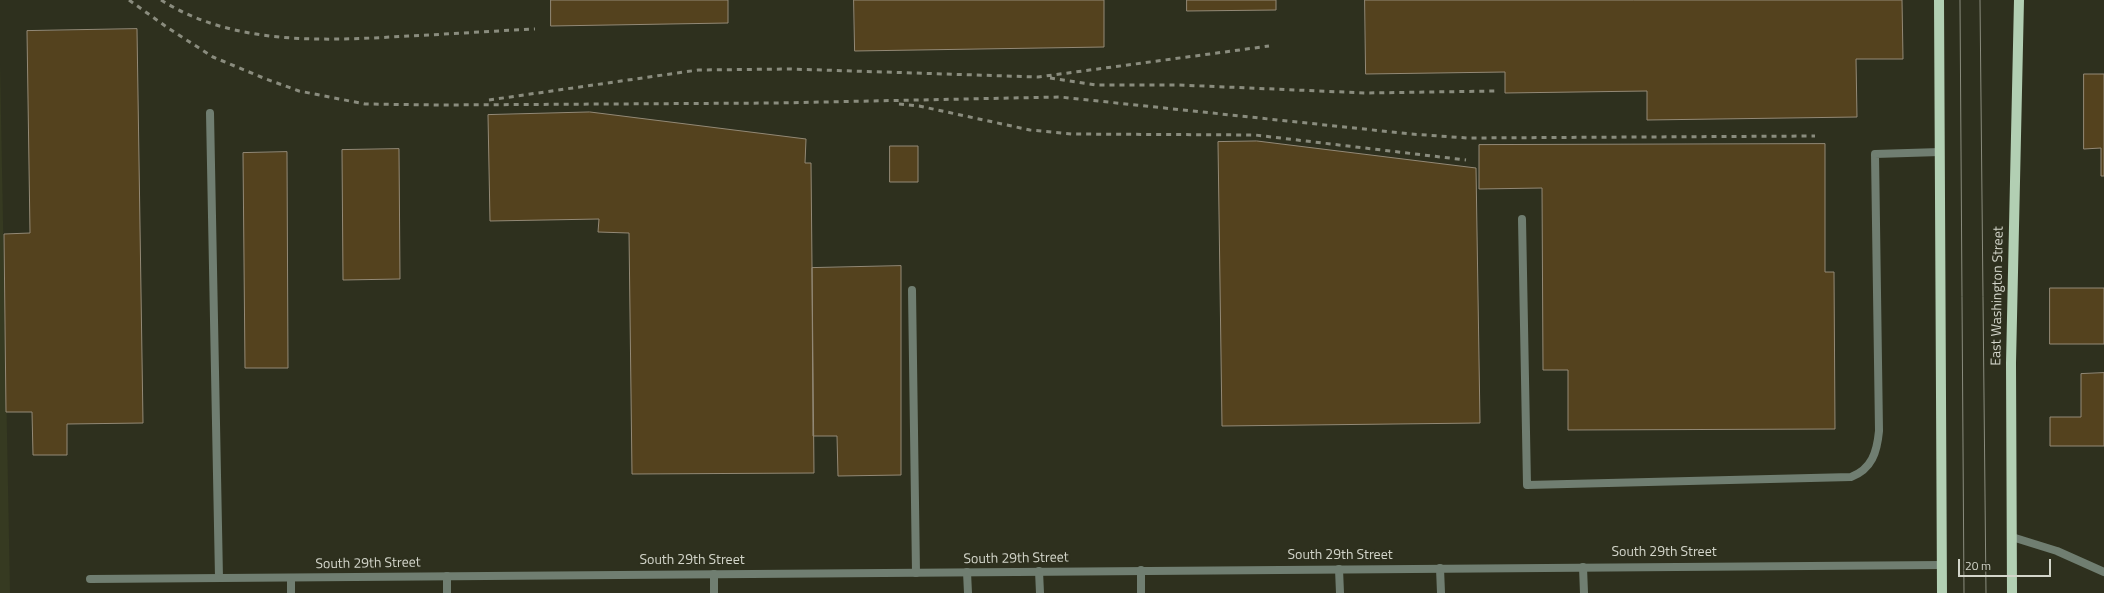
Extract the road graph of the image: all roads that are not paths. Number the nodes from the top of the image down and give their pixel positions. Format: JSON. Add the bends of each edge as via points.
{"nodes":[{"id":1,"x":1939,"y":0,"type":"edge"},
{"id":2,"x":2019,"y":0,"type":"edge"},
{"id":3,"x":210,"y":113,"type":"dead end"},
{"id":4,"x":1940,"y":152,"type":"junction"},
{"id":5,"x":1522,"y":219,"type":"dead end"},
{"id":6,"x":912,"y":290,"type":"dead end"},
{"id":7,"x":2012,"y":537,"type":"junction"},
{"id":8,"x":1942,"y":565,"type":"junction"},
{"id":9,"x":1584,"y":567,"type":"junction"},
{"id":10,"x":1440,"y":568,"type":"junction"},
{"id":11,"x":1339,"y":569,"type":"junction"},
{"id":12,"x":1141,"y":570,"type":"junction"},
{"id":13,"x":1039,"y":571,"type":"junction"},
{"id":14,"x":967,"y":572,"type":"junction"},
{"id":15,"x":2104,"y":572,"type":"edge"},
{"id":16,"x":916,"y":573,"type":"junction"},
{"id":17,"x":714,"y":574,"type":"junction"},
{"id":18,"x":447,"y":576,"type":"junction"},
{"id":19,"x":219,"y":578,"type":"junction"},
{"id":20,"x":291,"y":578,"type":"junction"},
{"id":21,"x":90,"y":579,"type":"dead end"},
{"id":22,"x":291,"y":593,"type":"edge"},
{"id":23,"x":448,"y":593,"type":"edge"},
{"id":24,"x":714,"y":593,"type":"edge"},
{"id":25,"x":968,"y":593,"type":"edge"},
{"id":26,"x":1040,"y":593,"type":"edge"},
{"id":27,"x":1141,"y":593,"type":"edge"},
{"id":28,"x":1340,"y":593,"type":"edge"},
{"id":29,"x":1441,"y":593,"type":"edge"},
{"id":30,"x":1584,"y":593,"type":"edge"},
{"id":31,"x":1942,"y":593,"type":"edge"},
{"id":32,"x":2012,"y":593,"type":"edge"}],
"edges":[{"from":1,"to":4,"type":"main road"},
{"from":2,"to":7,"type":"main road","name":"East Washington Street","via":[[2011,363]]},
{"from":3,"to":19,"type":"street"},
{"from":4,"to":5,"type":"street","via":[[1875,154],[1879,431],[1873,459],[1860,473],[1851,477],[1527,485]]},
{"from":4,"to":8,"type":"main road"},
{"from":6,"to":16,"type":"street"},
{"from":7,"to":15,"type":"street","via":[[2050,548]]},
{"from":7,"to":32,"type":"main road","name":"East Washington Street"},
{"from":8,"to":9,"type":"street","name":"South 29th Street"},
{"from":8,"to":31,"type":"main road"},
{"from":9,"to":10,"type":"street","name":"South 29th Street"},
{"from":9,"to":30,"type":"street"},
{"from":10,"to":11,"type":"street","name":"South 29th Street"},
{"from":10,"to":29,"type":"street"},
{"from":11,"to":12,"type":"street","name":"South 29th Street"},
{"from":11,"to":28,"type":"street"},
{"from":12,"to":13,"type":"street","name":"South 29th Street"},
{"from":12,"to":27,"type":"street"},
{"from":13,"to":14,"type":"street","name":"South 29th Street"},
{"from":13,"to":26,"type":"street"},
{"from":14,"to":16,"type":"street","name":"South 29th Street"},
{"from":14,"to":25,"type":"street"},
{"from":16,"to":17,"type":"street","name":"South 29th Street"},
{"from":17,"to":18,"type":"street","name":"South 29th Street"},
{"from":17,"to":24,"type":"street"},
{"from":18,"to":20,"type":"street","name":"South 29th Street"},
{"from":18,"to":23,"type":"street"},
{"from":19,"to":20,"type":"street","name":"South 29th Street"},
{"from":19,"to":21,"type":"street","name":"South 29th Street"},
{"from":20,"to":22,"type":"street"}]}
